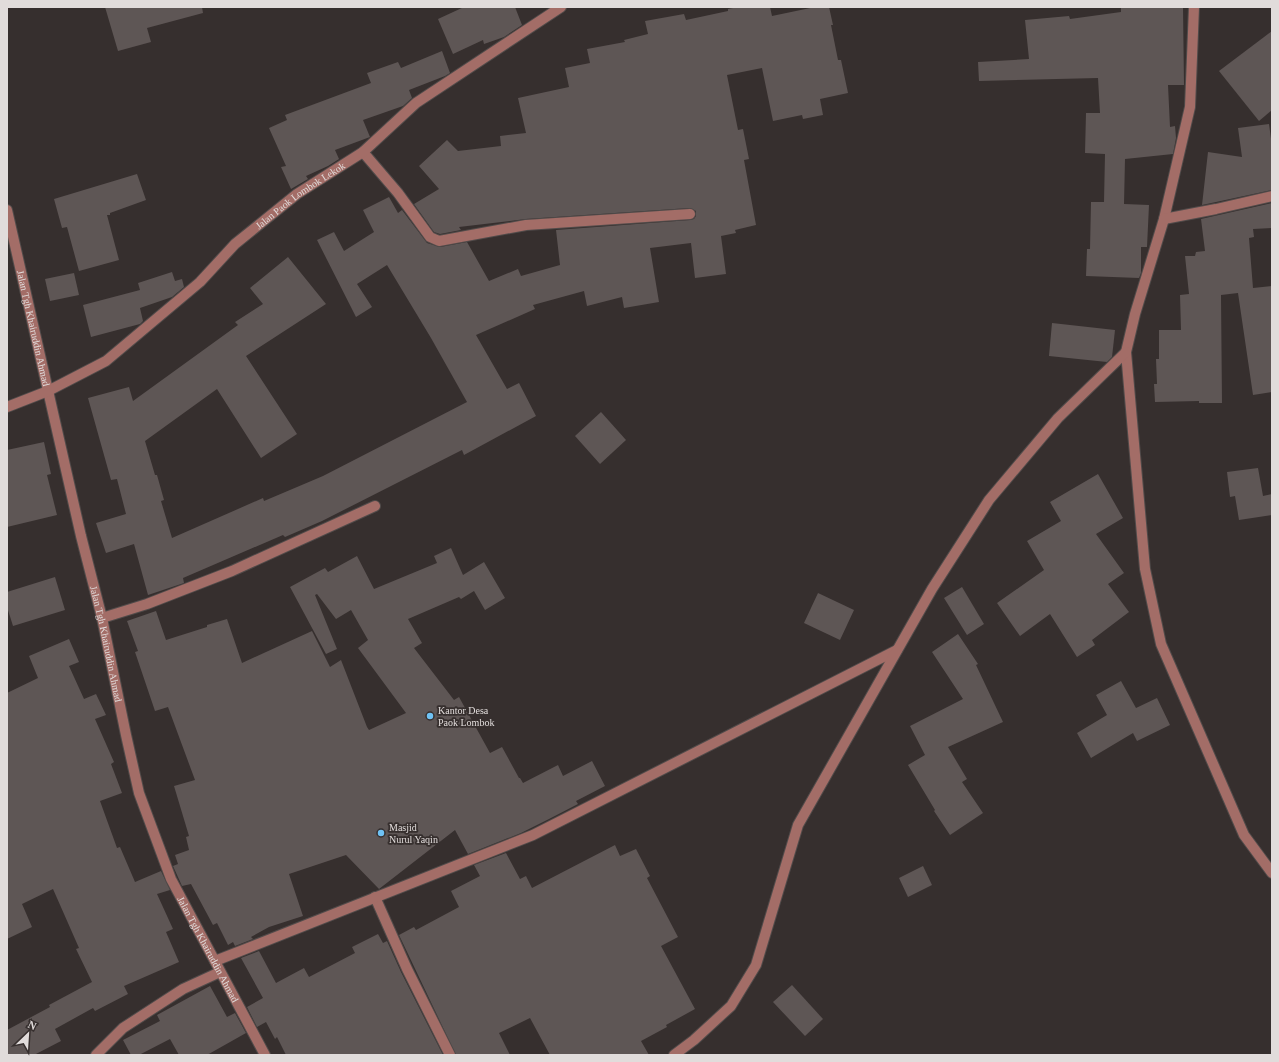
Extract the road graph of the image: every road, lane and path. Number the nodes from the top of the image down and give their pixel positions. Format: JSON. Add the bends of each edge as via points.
{"nodes":[{"id":1,"x":561,"y":7,"type":"edge"},
{"id":2,"x":1194,"y":7,"type":"edge"},
{"id":3,"x":363,"y":152,"type":"junction"},
{"id":4,"x":1272,"y":196,"type":"edge"},
{"id":5,"x":7,"y":210,"type":"edge"},
{"id":6,"x":690,"y":214,"type":"dead end"},
{"id":7,"x":1164,"y":218,"type":"junction"},
{"id":8,"x":1126,"y":352,"type":"junction"},
{"id":9,"x":48,"y":391,"type":"junction"},
{"id":10,"x":7,"y":407,"type":"edge"},
{"id":11,"x":375,"y":506,"type":"dead end"},
{"id":12,"x":102,"y":618,"type":"junction"},
{"id":13,"x":897,"y":650,"type":"junction"},
{"id":14,"x":1272,"y":873,"type":"edge"},
{"id":15,"x":375,"y":897,"type":"junction"},
{"id":16,"x":215,"y":961,"type":"junction"},
{"id":17,"x":220,"y":972,"type":"junction"},
{"id":18,"x":96,"y":1055,"type":"edge"},
{"id":19,"x":265,"y":1055,"type":"edge"},
{"id":20,"x":450,"y":1055,"type":"edge"},
{"id":21,"x":674,"y":1055,"type":"edge"}],
"edges":[{"from":1,"to":3,"type":"street","name":"Jalan Paok Lombok Lekok","via":[[416,103]]},
{"from":2,"to":7,"type":"street","via":[[1190,107]]},
{"from":3,"to":6,"type":"street","via":[[398,193],[430,237],[439,241],[526,226]]},
{"from":3,"to":9,"type":"street","name":"Jalan Paok Lombok Lekok","via":[[297,194],[242,239],[200,282],[106,361]]},
{"from":4,"to":7,"type":"street"},
{"from":5,"to":9,"type":"street","name":"Jalan Tgh Khairuddin Ahmad"},
{"from":7,"to":8,"type":"street","via":[[1134,314]]},
{"from":8,"to":13,"type":"street","via":[[1058,418],[989,500],[932,589]]},
{"from":8,"to":14,"type":"street","via":[[1145,569],[1161,644],[1244,835]]},
{"from":9,"to":10,"type":"street","name":"Jalan Paok Lombok Lekok"},
{"from":9,"to":12,"type":"street","name":"Jalan Tgh Khairuddin Ahmad"},
{"from":11,"to":12,"type":"street","via":[[232,571],[147,604]]},
{"from":12,"to":16,"type":"street","name":"Jalan Tgh Khairuddin Ahmad","via":[[140,793],[171,879]]},
{"from":13,"to":15,"type":"street","via":[[533,835]]},
{"from":13,"to":21,"type":"street","via":[[798,825],[756,965],[731,1006]]},
{"from":15,"to":16,"type":"street"},
{"from":15,"to":20,"type":"street"},
{"from":16,"to":17,"type":"street","name":"Jalan Tgh Khairuddin Ahmad"},
{"from":17,"to":18,"type":"street","via":[[183,989],[123,1028]]},
{"from":17,"to":19,"type":"street","name":"Jalan Tgh Khairuddin Ahmad"}]}
